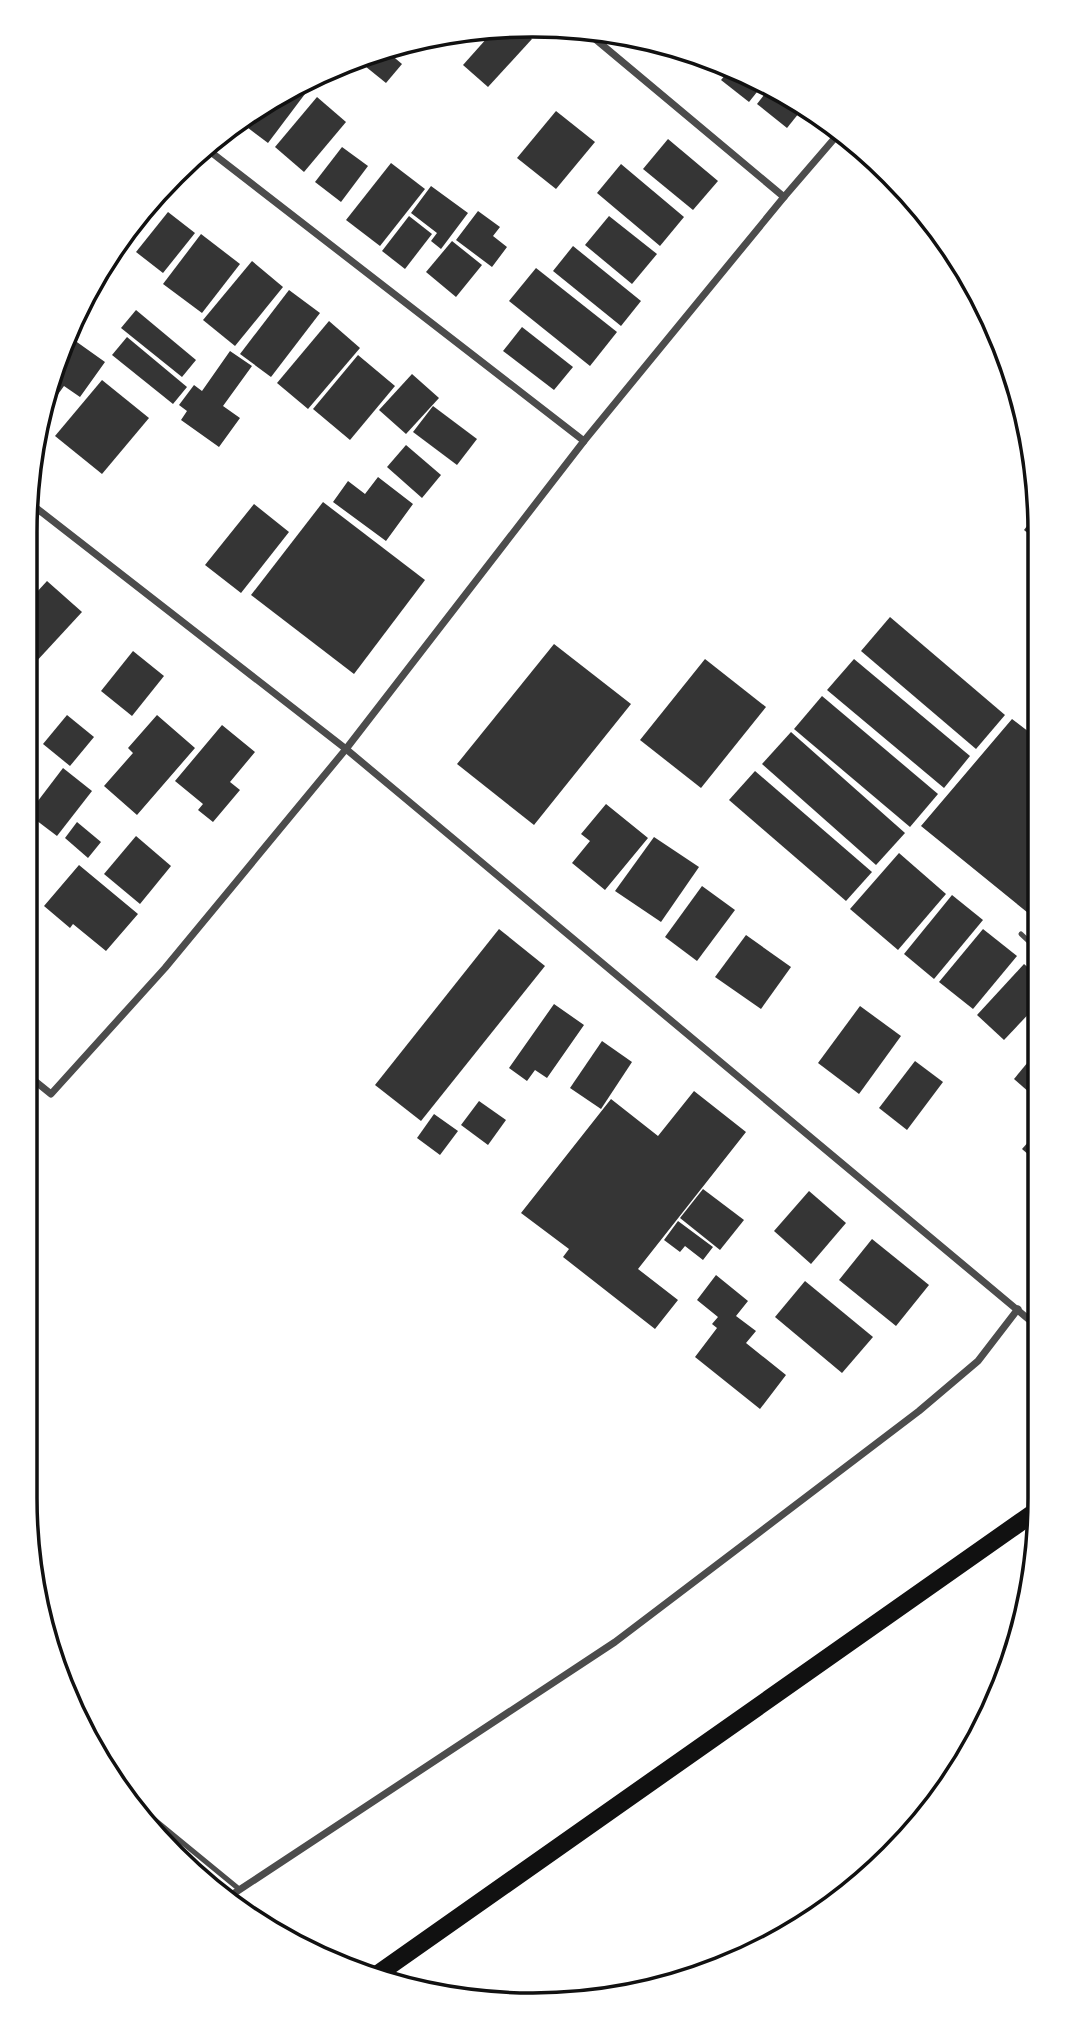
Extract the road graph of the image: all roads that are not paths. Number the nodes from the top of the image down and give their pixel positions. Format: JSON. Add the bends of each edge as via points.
{"nodes":[{"id":1,"x":598,"y":41,"type":"edge"},
{"id":2,"x":834,"y":139,"type":"edge"},
{"id":3,"x":213,"y":154,"type":"edge"},
{"id":4,"x":784,"y":197,"type":"junction"},
{"id":5,"x":584,"y":441,"type":"junction"},
{"id":6,"x":38,"y":511,"type":"edge"},
{"id":7,"x":346,"y":749,"type":"junction"},
{"id":8,"x":1021,"y":934,"type":"dead end"},
{"id":9,"x":1028,"y":941,"type":"edge"},
{"id":10,"x":37,"y":1083,"type":"edge"},
{"id":11,"x":1018,"y":1309,"type":"junction"},
{"id":12,"x":1028,"y":1318,"type":"edge"},
{"id":13,"x":1027,"y":1517,"type":"edge"},
{"id":14,"x":161,"y":1825,"type":"edge"},
{"id":15,"x":239,"y":1889,"type":"junction"},
{"id":16,"x":234,"y":1893,"type":"edge"},
{"id":17,"x":383,"y":1970,"type":"edge"}],
"edges":[{"from":1,"to":4,"type":"street"},
{"from":2,"to":4,"type":"street"},
{"from":3,"to":5,"type":"street"},
{"from":4,"to":5,"type":"street"},
{"from":5,"to":7,"type":"street"},
{"from":6,"to":7,"type":"street"},
{"from":7,"to":10,"type":"street","via":[[165,968],[51,1094]]},
{"from":7,"to":11,"type":"street"},
{"from":8,"to":9,"type":"lane"},
{"from":11,"to":12,"type":"street"},
{"from":11,"to":15,"type":"street","via":[[978,1361],[919,1411],[615,1642]]},
{"from":13,"to":17,"type":"main road"},
{"from":14,"to":15,"type":"lane"},
{"from":15,"to":16,"type":"street"}]}
